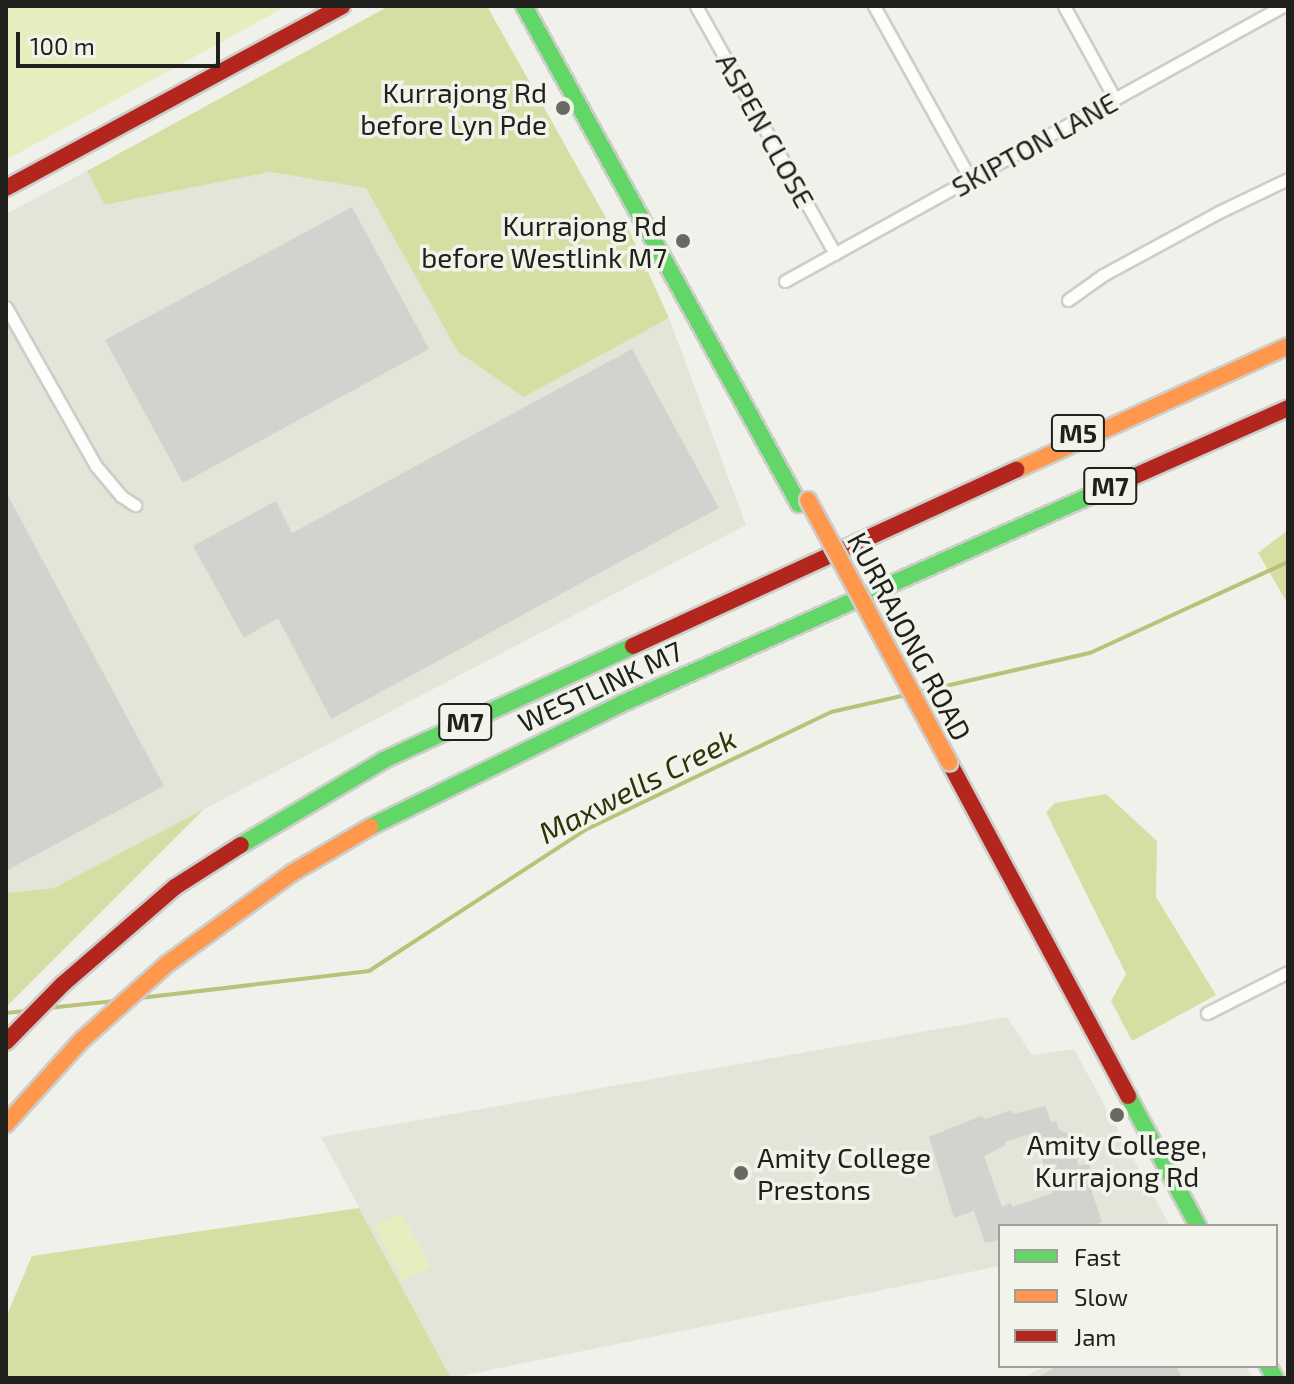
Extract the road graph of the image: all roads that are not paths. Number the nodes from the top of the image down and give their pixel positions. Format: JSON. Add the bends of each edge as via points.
{"nodes":[{"id":1,"x":342,"y":6,"type":"edge"},
{"id":2,"x":524,"y":6,"type":"edge"},
{"id":3,"x":696,"y":6,"type":"edge"},
{"id":4,"x":874,"y":6,"type":"edge"},
{"id":5,"x":1064,"y":6,"type":"edge"},
{"id":6,"x":1283,"y":6,"type":"edge"},
{"id":7,"x":1115,"y":99,"type":"junction"},
{"id":8,"x":1288,"y":179,"type":"edge"},
{"id":9,"x":971,"y":180,"type":"junction"},
{"id":10,"x":6,"y":188,"type":"edge"},
{"id":11,"x":835,"y":254,"type":"junction"},
{"id":12,"x":785,"y":281,"type":"dead end"},
{"id":13,"x":1068,"y":300,"type":"dead end"},
{"id":14,"x":6,"y":307,"type":"edge"},
{"id":15,"x":1288,"y":335,"type":"edge"},
{"id":16,"x":1288,"y":346,"type":"edge"},
{"id":17,"x":1288,"y":393,"type":"edge"},
{"id":18,"x":1288,"y":408,"type":"edge"},
{"id":19,"x":135,"y":505,"type":"dead end"},
{"id":20,"x":871,"y":537,"type":"junction"},
{"id":21,"x":932,"y":564,"type":"junction"},
{"id":22,"x":944,"y":764,"type":"junction"},
{"id":23,"x":1288,"y":972,"type":"edge"},
{"id":24,"x":1207,"y":1013,"type":"dead end"},
{"id":25,"x":6,"y":1042,"type":"edge"},
{"id":26,"x":6,"y":1124,"type":"edge"},
{"id":27,"x":1188,"y":1224,"type":"edge"},
{"id":28,"x":1197,"y":1224,"type":"edge"}],
"edges":[{"from":1,"to":10,"type":"main road"},
{"from":2,"to":22,"type":"main road","name":"KURRAJONG ROAD"},
{"from":3,"to":11,"type":"street","name":"ASPEN CLOSE"},
{"from":4,"to":9,"type":"street"},
{"from":5,"to":7,"type":"street"},
{"from":6,"to":7,"type":"street","name":"SKIPTON LANE"},
{"from":7,"to":9,"type":"street","name":"SKIPTON LANE"},
{"from":8,"to":13,"type":"street","via":[[1103,275]]},
{"from":9,"to":11,"type":"street","name":"SKIPTON LANE"},
{"from":11,"to":12,"type":"street","name":"SKIPTON LANE"},
{"from":14,"to":19,"type":"street","via":[[96,466]]},
{"from":15,"to":20,"type":"main road","number":"M5","via":[[959,489]]},
{"from":16,"to":20,"type":"main road","name":"WESTLINK M7","number":"M7"},
{"from":17,"to":21,"type":"main road","number":"M7"},
{"from":18,"to":21,"type":"main road","name":"WESTLINK M7","number":"M7"},
{"from":20,"to":25,"type":"main road","name":"WESTLINK M7","number":"M7","via":[[384,760],[308,802],[175,887],[74,974]]},
{"from":21,"to":26,"type":"main road","name":"WESTLINK M7","number":"M7","via":[[506,757],[292,873],[218,924],[115,1008]]},
{"from":22,"to":27,"type":"main road","name":"KURRAJONG ROAD"},
{"from":22,"to":28,"type":"main road","name":"KURRAJONG ROAD"},
{"from":23,"to":24,"type":"street"}]}
